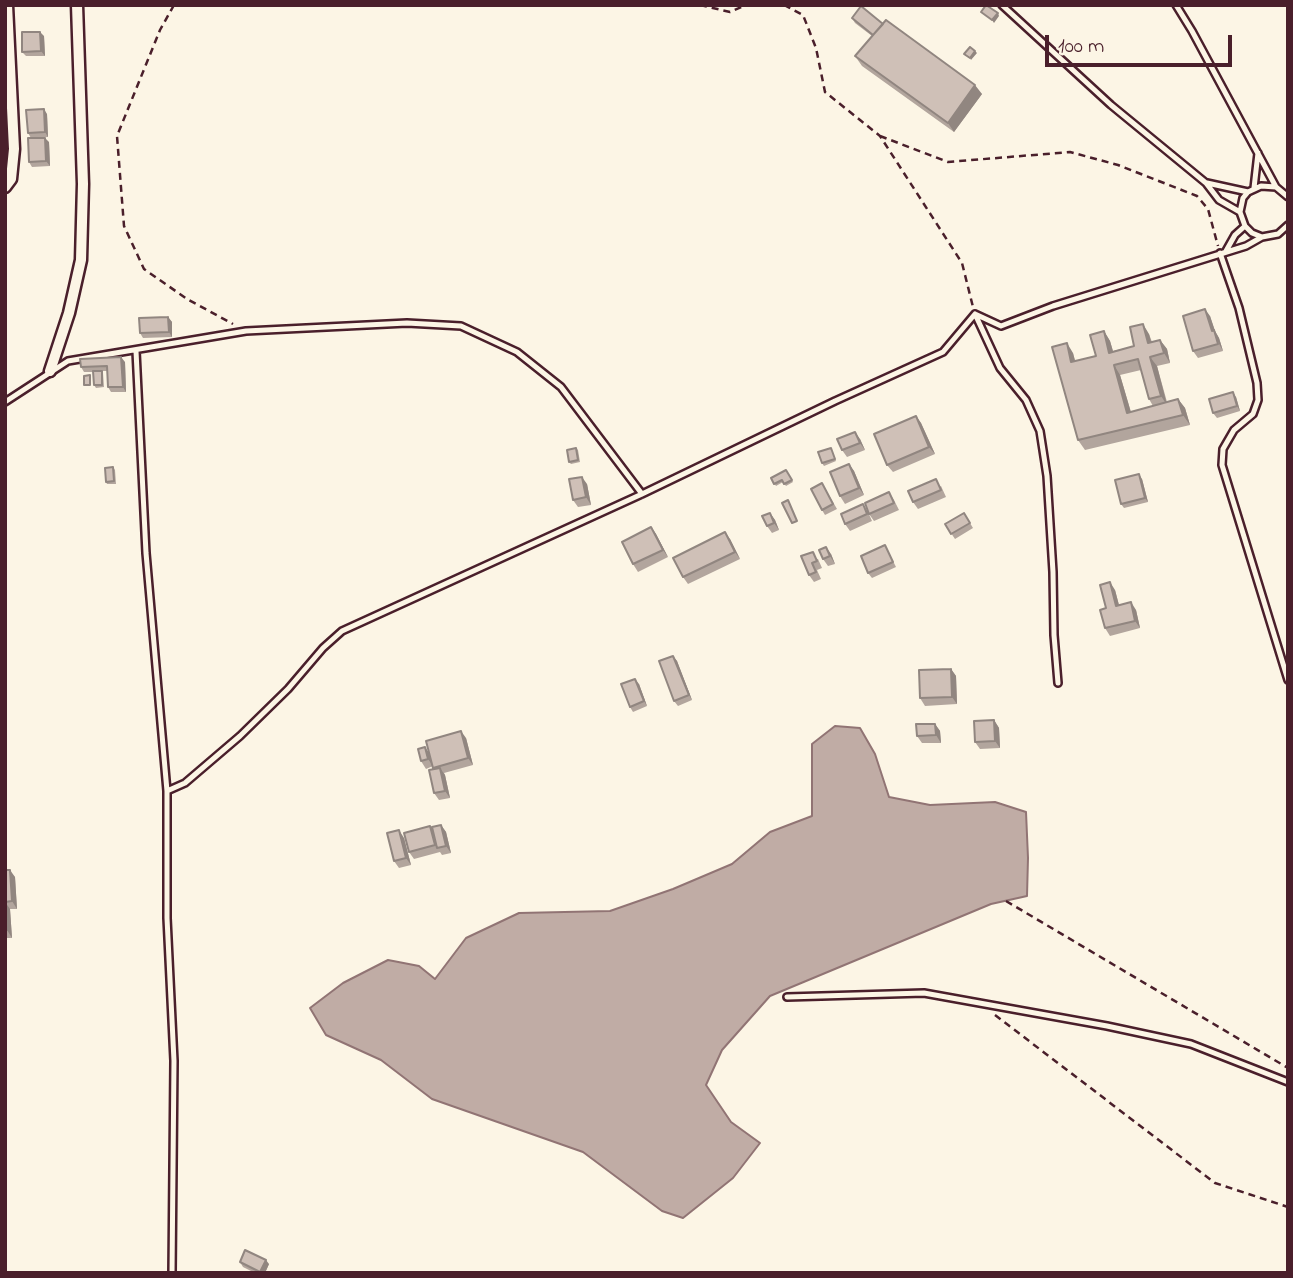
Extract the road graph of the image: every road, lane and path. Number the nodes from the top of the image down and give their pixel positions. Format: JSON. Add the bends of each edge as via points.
{"nodes":[{"id":1,"x":7,"y":5,"type":"edge"},
{"id":2,"x":77,"y":5,"type":"edge"},
{"id":3,"x":174,"y":5,"type":"edge"},
{"id":4,"x":700,"y":5,"type":"edge"},
{"id":5,"x":746,"y":5,"type":"edge"},
{"id":6,"x":784,"y":5,"type":"edge"},
{"id":7,"x":1002,"y":5,"type":"edge"},
{"id":8,"x":1175,"y":5,"type":"edge"},
{"id":9,"x":8,"y":98,"type":"edge"},
{"id":10,"x":880,"y":136,"type":"junction"},
{"id":11,"x":1258,"y":153,"type":"junction"},
{"id":12,"x":1206,"y":183,"type":"junction"},
{"id":13,"x":5,"y":187,"type":"edge"},
{"id":14,"x":1276,"y":187,"type":"junction"},
{"id":15,"x":1254,"y":188,"type":"junction"},
{"id":16,"x":1248,"y":192,"type":"junction"},
{"id":17,"x":1288,"y":197,"type":"edge"},
{"id":18,"x":1240,"y":212,"type":"junction"},
{"id":19,"x":1288,"y":225,"type":"edge"},
{"id":20,"x":1245,"y":226,"type":"junction"},
{"id":21,"x":1278,"y":234,"type":"junction"},
{"id":22,"x":1288,"y":235,"type":"edge"},
{"id":23,"x":1262,"y":237,"type":"junction"},
{"id":24,"x":1223,"y":252,"type":"junction"},
{"id":25,"x":975,"y":314,"type":"junction"},
{"id":26,"x":246,"y":331,"type":"junction"},
{"id":27,"x":136,"y":351,"type":"junction"},
{"id":28,"x":50,"y":371,"type":"junction"},
{"id":29,"x":5,"y":402,"type":"edge"},
{"id":30,"x":642,"y":494,"type":"junction"},
{"id":31,"x":1288,"y":680,"type":"edge"},
{"id":32,"x":1059,"y":683,"type":"dead end"},
{"id":33,"x":167,"y":792,"type":"junction"},
{"id":34,"x":1006,"y":901,"type":"dead end"},
{"id":35,"x":787,"y":998,"type":"dead end"},
{"id":36,"x":978,"y":1003,"type":"junction"},
{"id":37,"x":1288,"y":1068,"type":"edge"},
{"id":38,"x":1288,"y":1082,"type":"edge"},
{"id":39,"x":1288,"y":1207,"type":"edge"},
{"id":40,"x":172,"y":1273,"type":"edge"}],
"edges":[{"from":1,"to":9,"type":"street"},
{"from":2,"to":28,"type":"street","via":[[81,260]]},
{"from":3,"to":26,"type":"path","via":[[117,136],[124,226],[144,269]]},
{"from":4,"to":5,"type":"path","via":[[730,12]]},
{"from":6,"to":10,"type":"path","via":[[803,15],[825,92]]},
{"from":7,"to":12,"type":"lane"},
{"from":8,"to":11,"type":"lane"},
{"from":9,"to":13,"type":"street","via":[[14,149],[11,178]]},
{"from":10,"to":24,"type":"path","via":[[948,162],[1070,152],[1118,165],[1196,196],[1208,209]]},
{"from":10,"to":25,"type":"path","via":[[962,263]]},
{"from":11,"to":14,"type":"lane"},
{"from":11,"to":15,"type":"lane"},
{"from":12,"to":16,"type":"lane"},
{"from":12,"to":18,"type":"lane","via":[[1219,201]]},
{"from":14,"to":15,"type":"lane"},
{"from":14,"to":17,"type":"lane"},
{"from":15,"to":16,"type":"lane"},
{"from":16,"to":18,"type":"lane"},
{"from":18,"to":20,"type":"lane"},
{"from":19,"to":21,"type":"lane"},
{"from":20,"to":23,"type":"lane"},
{"from":20,"to":24,"type":"lane"},
{"from":21,"to":22,"type":"lane"},
{"from":21,"to":23,"type":"lane"},
{"from":23,"to":24,"type":"lane"},
{"from":24,"to":25,"type":"lane","via":[[1000,326]]},
{"from":24,"to":31,"type":"lane","via":[[1258,400],[1253,414],[1234,430],[1223,449],[1222,465]]},
{"from":25,"to":30,"type":"lane","via":[[943,352]]},
{"from":25,"to":32,"type":"lane","via":[[1000,368],[1026,400],[1040,431],[1047,476]]},
{"from":26,"to":27,"type":"lane"},
{"from":26,"to":30,"type":"lane","via":[[407,323],[461,326],[517,352],[561,387]]},
{"from":27,"to":28,"type":"lane","via":[[68,361]]},
{"from":27,"to":33,"type":"lane","via":[[146,553]]},
{"from":28,"to":29,"type":"lane"},
{"from":30,"to":33,"type":"lane","via":[[342,631],[240,736],[185,783]]},
{"from":33,"to":40,"type":"lane","via":[[174,1061]]},
{"from":34,"to":37,"type":"path"},
{"from":35,"to":36,"type":"lane","via":[[924,993]]},
{"from":36,"to":38,"type":"lane","via":[[1191,1044]]},
{"from":36,"to":39,"type":"path","via":[[1214,1183]]}]}
